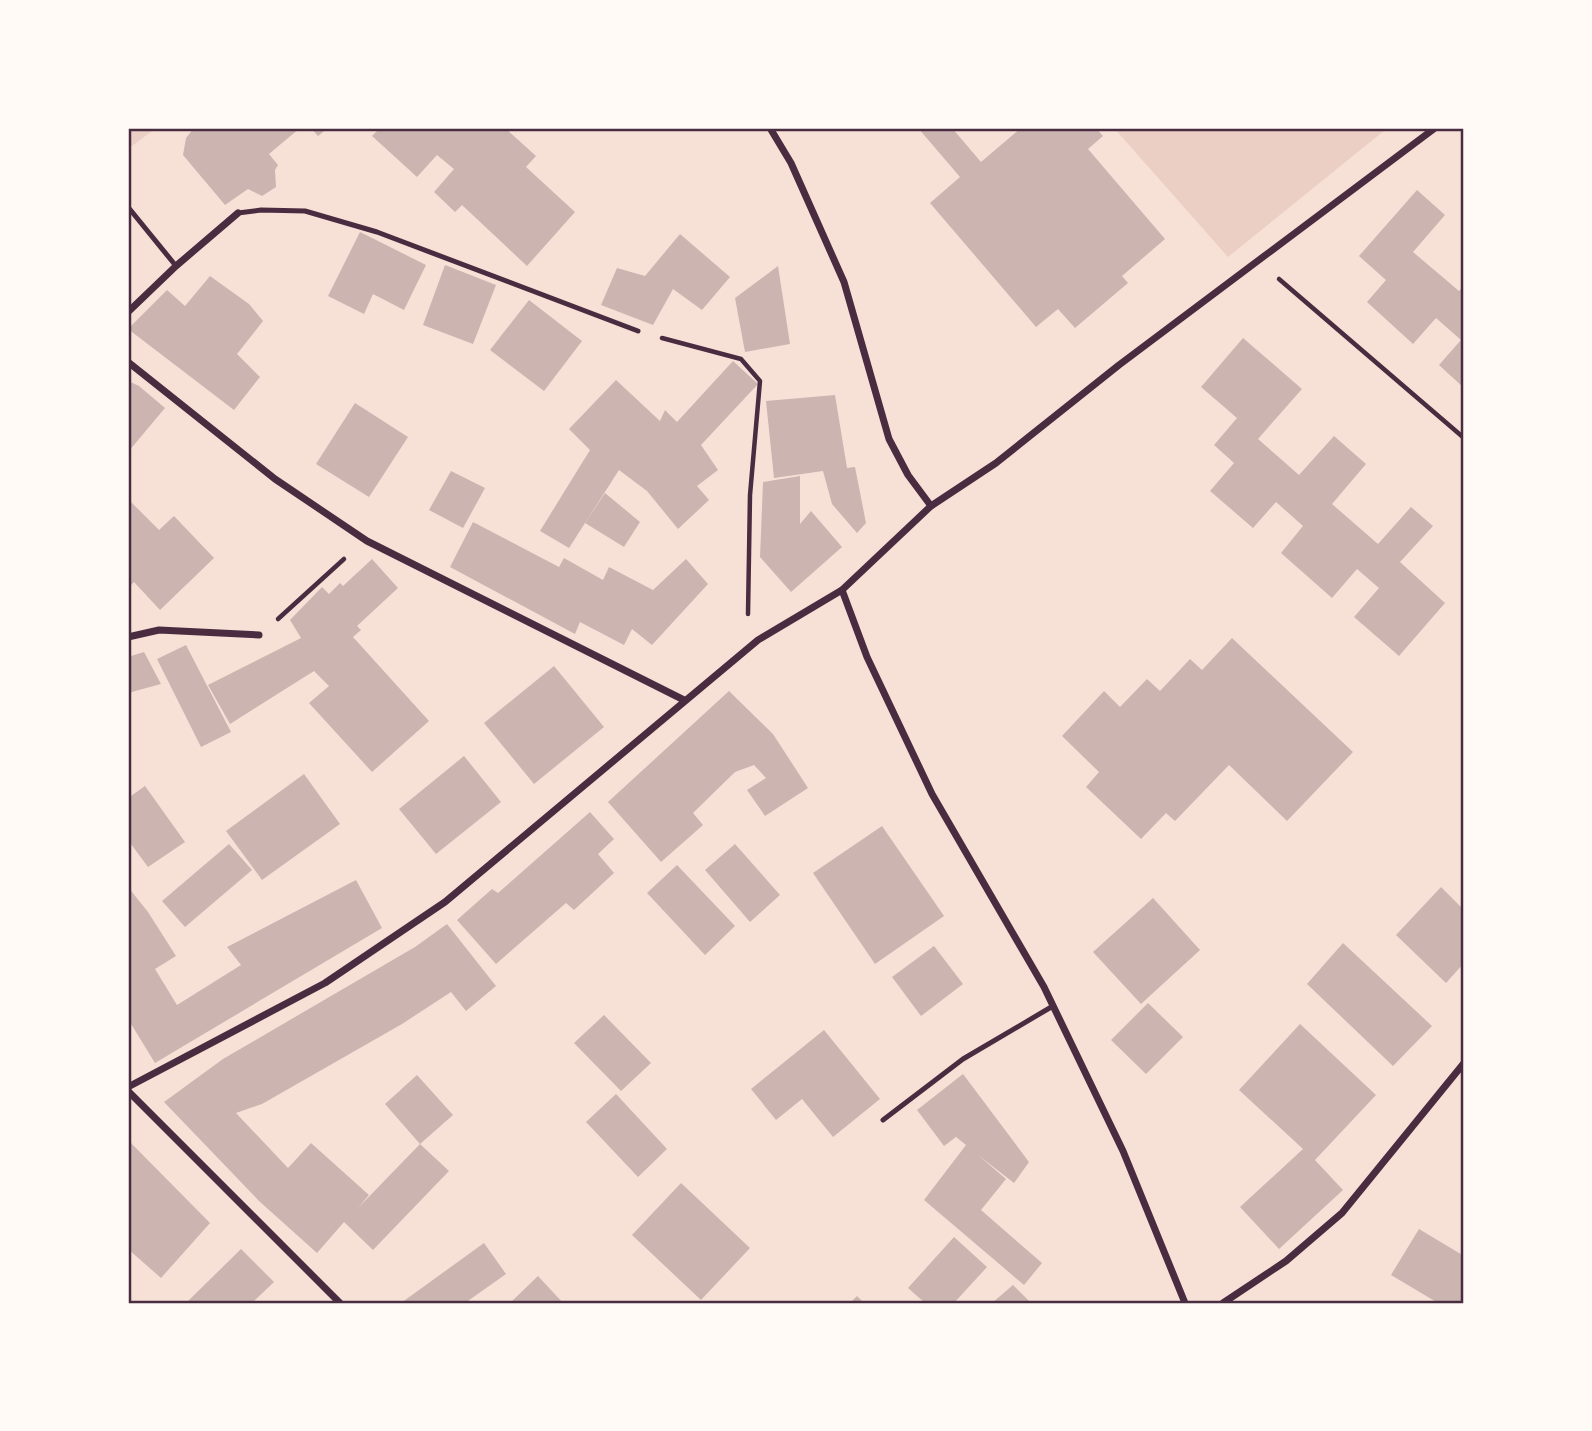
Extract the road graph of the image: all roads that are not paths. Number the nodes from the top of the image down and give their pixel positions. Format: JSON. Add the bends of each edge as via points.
{"nodes":[{"id":1,"x":770,"y":128,"type":"edge"},
{"id":2,"x":1435,"y":128,"type":"edge"},
{"id":3,"x":128,"y":207,"type":"edge"},
{"id":4,"x":238,"y":213,"type":"joint"},
{"id":5,"x":176,"y":266,"type":"junction"},
{"id":6,"x":128,"y":312,"type":"edge"},
{"id":7,"x":638,"y":331,"type":"road end"},
{"id":8,"x":128,"y":362,"type":"edge"},
{"id":9,"x":930,"y":506,"type":"junction"},
{"id":10,"x":842,"y":590,"type":"junction"},
{"id":11,"x":259,"y":635,"type":"road end"},
{"id":12,"x":128,"y":637,"type":"edge"},
{"id":13,"x":684,"y":700,"type":"junction"},
{"id":14,"x":1053,"y":1006,"type":"junction"},
{"id":15,"x":1464,"y":1063,"type":"edge"},
{"id":16,"x":128,"y":1089,"type":"edge"},
{"id":17,"x":883,"y":1120,"type":"dead end"},
{"id":18,"x":340,"y":1303,"type":"edge"},
{"id":19,"x":1185,"y":1303,"type":"edge"},
{"id":20,"x":1223,"y":1303,"type":"edge"}],
"edges":[{"from":1,"to":9,"type":"street","via":[[791,163],[844,282],[889,439]]},
{"from":2,"to":9,"type":"street","via":[[996,463]]},
{"from":3,"to":5,"type":"lane"},
{"from":4,"to":5,"type":"street"},
{"from":4,"to":7,"type":"lane","via":[[304,211],[377,232]]},
{"from":5,"to":6,"type":"street"},
{"from":8,"to":13,"type":"street","via":[[275,479],[367,541]]},
{"from":9,"to":10,"type":"street"},
{"from":10,"to":13,"type":"street","via":[[758,640]]},
{"from":10,"to":14,"type":"street","via":[[867,657],[932,794]]},
{"from":11,"to":12,"type":"street","via":[[159,630]]},
{"from":13,"to":16,"type":"street","via":[[444,902],[325,983]]},
{"from":14,"to":17,"type":"lane","via":[[963,1059]]},
{"from":14,"to":19,"type":"street","via":[[1123,1151]]},
{"from":15,"to":20,"type":"street","via":[[1342,1213],[1286,1261]]},
{"from":16,"to":18,"type":"street"}]}
